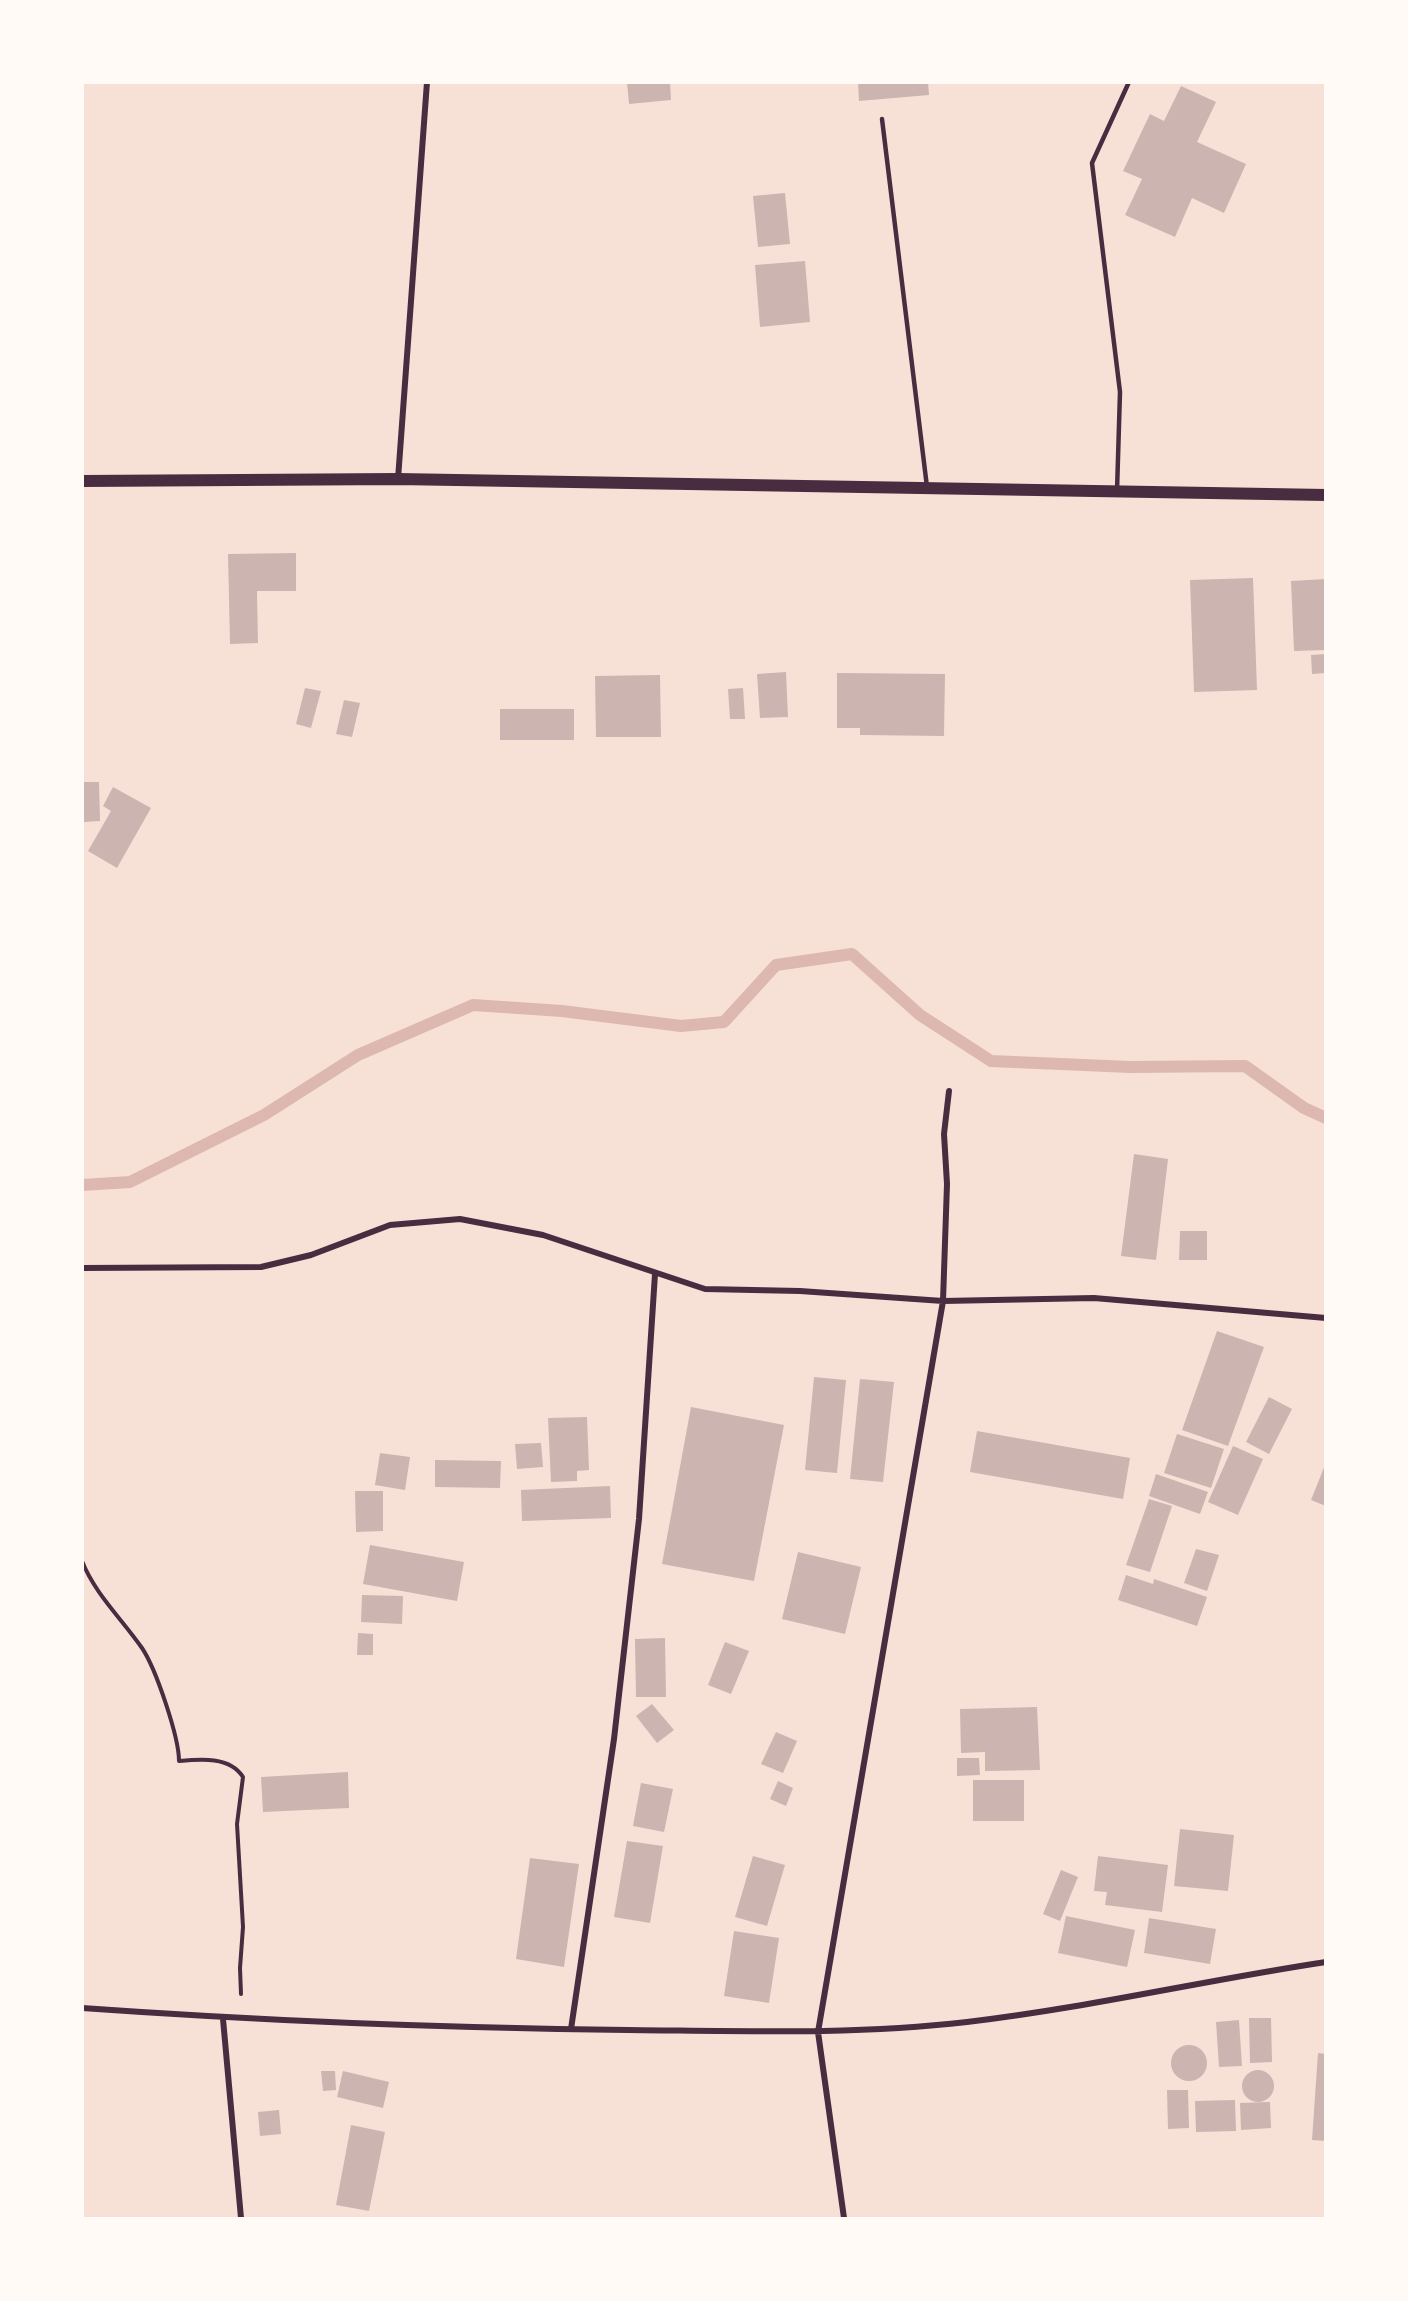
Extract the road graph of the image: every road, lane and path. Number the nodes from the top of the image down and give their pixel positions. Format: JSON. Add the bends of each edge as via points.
{"nodes":[{"id":1,"x":427,"y":82,"type":"edge"},
{"id":2,"x":1128,"y":82,"type":"edge"},
{"id":3,"x":882,"y":119,"type":"dead end"},
{"id":4,"x":398,"y":479,"type":"junction"},
{"id":5,"x":82,"y":481,"type":"edge"},
{"id":6,"x":927,"y":487,"type":"junction"},
{"id":7,"x":1117,"y":491,"type":"junction"},
{"id":8,"x":1326,"y":495,"type":"edge"},
{"id":9,"x":948,"y":1092,"type":"dead end"},
{"id":10,"x":82,"y":1268,"type":"edge"},
{"id":11,"x":656,"y":1274,"type":"junction"},
{"id":12,"x":943,"y":1301,"type":"junction"},
{"id":13,"x":1326,"y":1318,"type":"edge"},
{"id":14,"x":82,"y":1561,"type":"edge"},
{"id":15,"x":1326,"y":1962,"type":"edge"},
{"id":16,"x":82,"y":2008,"type":"edge"},
{"id":17,"x":223,"y":2019,"type":"junction"},
{"id":18,"x":571,"y":2029,"type":"junction"},
{"id":19,"x":818,"y":2032,"type":"junction"},
{"id":20,"x":241,"y":2218,"type":"edge"},
{"id":21,"x":844,"y":2218,"type":"edge"}],
"edges":[{"from":1,"to":4,"type":"street"},
{"from":2,"to":7,"type":"lane","via":[[1092,162],[1120,392]]},
{"from":3,"to":6,"type":"lane"},
{"from":4,"to":5,"type":"main road"},
{"from":4,"to":6,"type":"main road"},
{"from":6,"to":7,"type":"main road"},
{"from":7,"to":8,"type":"main road"},
{"from":9,"to":12,"type":"street"},
{"from":10,"to":11,"type":"street","via":[[261,1267],[311,1256],[390,1225],[460,1219],[543,1235]]},
{"from":11,"to":12,"type":"street","via":[[705,1289]]},
{"from":11,"to":18,"type":"street","via":[[639,1518],[614,1739]]},
{"from":12,"to":13,"type":"street","via":[[1094,1298]]},
{"from":12,"to":19,"type":"street"},
{"from":14,"to":17,"type":"path","via":[[143,1650],[164,1698],[179,1761],[203,1759],[228,1764],[243,1777],[237,1824],[243,1927],[241,2001],[234,2014]]},
{"from":15,"to":19,"type":"street","via":[[965,2022]]},
{"from":16,"to":17,"type":"street"},
{"from":17,"to":18,"type":"street"},
{"from":17,"to":20,"type":"street"},
{"from":18,"to":19,"type":"street"},
{"from":19,"to":21,"type":"street"}]}
